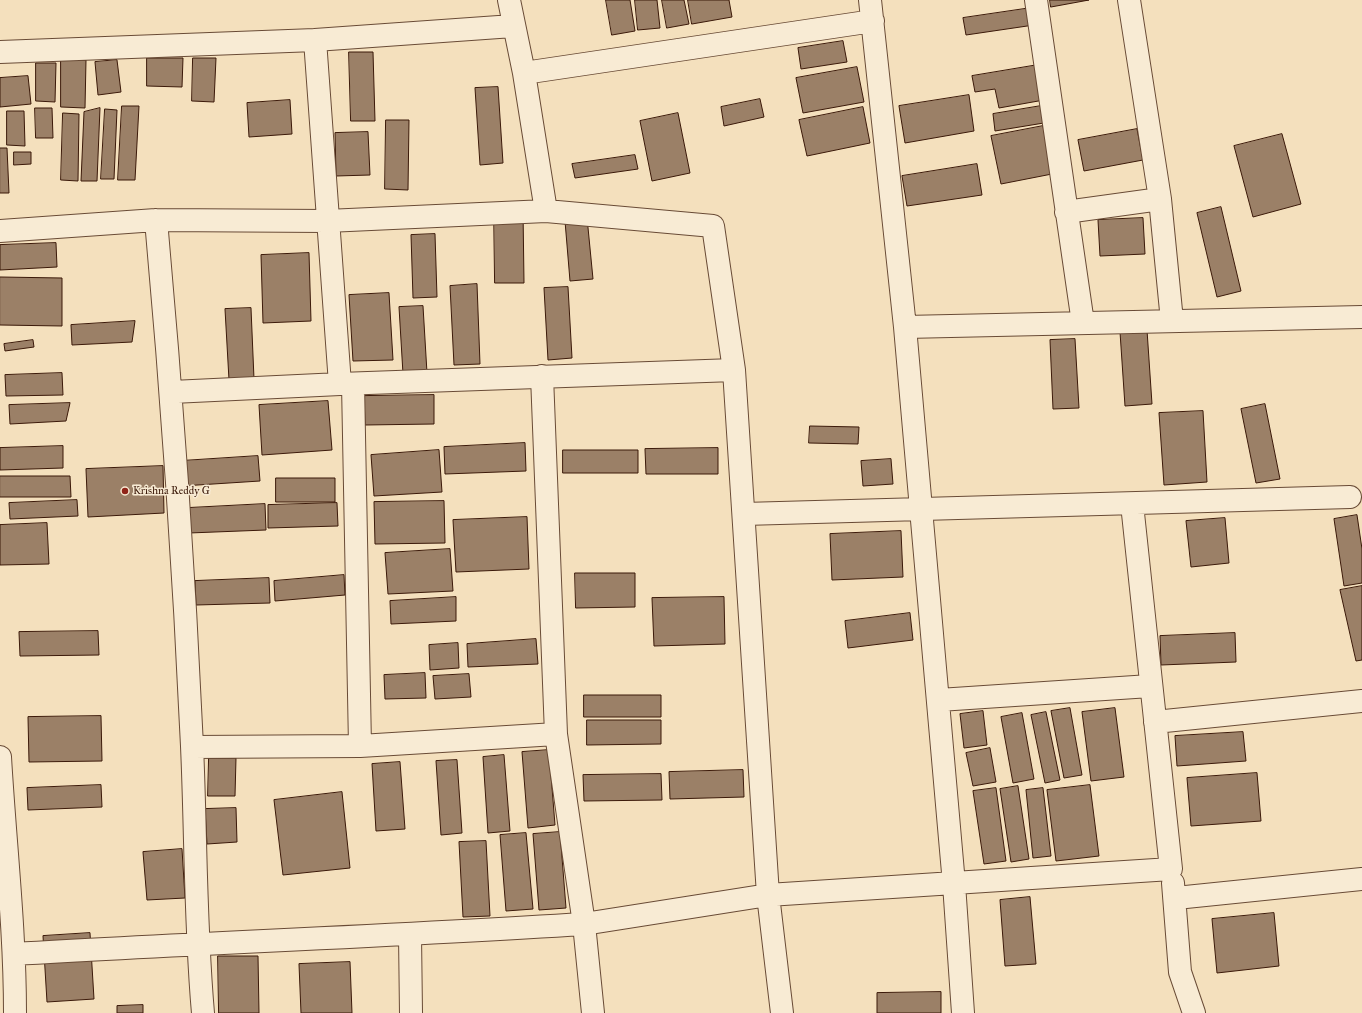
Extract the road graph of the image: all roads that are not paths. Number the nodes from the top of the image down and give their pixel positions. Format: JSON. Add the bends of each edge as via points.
{"nodes":[{"id":1,"x":509,"y":0,"type":"edge"},
{"id":2,"x":1036,"y":0,"type":"edge"},
{"id":3,"x":1129,"y":0,"type":"edge"},
{"id":4,"x":871,"y":10,"type":"edge"},
{"id":5,"x":513,"y":26,"type":"junction"},
{"id":6,"x":315,"y":40,"type":"junction"},
{"id":7,"x":0,"y":52,"type":"edge"},
{"id":8,"x":524,"y":73,"type":"junction"},
{"id":9,"x":1160,"y":199,"type":"junction"},
{"id":10,"x":546,"y":211,"type":"junction"},
{"id":11,"x":1066,"y":212,"type":"junction"},
{"id":12,"x":156,"y":220,"type":"junction"},
{"id":13,"x":327,"y":221,"type":"junction"},
{"id":14,"x":0,"y":231,"type":"edge"},
{"id":15,"x":1362,"y":317,"type":"edge"},
{"id":16,"x":1172,"y":321,"type":"junction"},
{"id":17,"x":1083,"y":323,"type":"junction"},
{"id":18,"x":905,"y":327,"type":"junction"},
{"id":19,"x":734,"y":370,"type":"junction"},
{"id":20,"x":542,"y":376,"type":"junction"},
{"id":21,"x":346,"y":384,"type":"junction"},
{"id":22,"x":172,"y":392,"type":"junction"},
{"id":23,"x":1350,"y":497,"type":"dead end"},
{"id":24,"x":1132,"y":504,"type":"junction"},
{"id":25,"x":920,"y":510,"type":"junction"},
{"id":26,"x":744,"y":514,"type":"junction"},
{"id":27,"x":1150,"y":686,"type":"junction"},
{"id":28,"x":939,"y":700,"type":"junction"},
{"id":29,"x":1362,"y":701,"type":"edge"},
{"id":30,"x":1155,"y":722,"type":"junction"},
{"id":31,"x":556,"y":734,"type":"junction"},
{"id":32,"x":192,"y":746,"type":"junction"},
{"id":33,"x":360,"y":746,"type":"junction"},
{"id":34,"x":0,"y":757,"type":"edge"},
{"id":35,"x":2,"y":833,"type":"edge"},
{"id":36,"x":1171,"y":869,"type":"junction"},
{"id":37,"x":1362,"y":879,"type":"edge"},
{"id":38,"x":954,"y":884,"type":"junction"},
{"id":39,"x":768,"y":894,"type":"junction"},
{"id":40,"x":1176,"y":898,"type":"junction"},
{"id":41,"x":584,"y":924,"type":"junction"},
{"id":42,"x":410,"y":935,"type":"junction"},
{"id":43,"x":197,"y":943,"type":"junction"},
{"id":44,"x":15,"y":954,"type":"junction"},
{"id":45,"x":15,"y":1013,"type":"edge"},
{"id":46,"x":203,"y":1013,"type":"edge"},
{"id":47,"x":411,"y":1013,"type":"edge"},
{"id":48,"x":593,"y":1013,"type":"edge"},
{"id":49,"x":782,"y":1013,"type":"edge"},
{"id":50,"x":963,"y":1013,"type":"edge"},
{"id":51,"x":1194,"y":1013,"type":"edge"}],
"edges":[{"from":1,"to":5,"type":"street"},
{"from":2,"to":11,"type":"street"},
{"from":3,"to":9,"type":"street"},
{"from":4,"to":8,"type":"street"},
{"from":4,"to":18,"type":"street"},
{"from":5,"to":6,"type":"street"},
{"from":5,"to":8,"type":"street"},
{"from":6,"to":7,"type":"street"},
{"from":6,"to":13,"type":"street"},
{"from":8,"to":10,"type":"street"},
{"from":9,"to":11,"type":"street"},
{"from":9,"to":16,"type":"street"},
{"from":10,"to":13,"type":"street"},
{"from":10,"to":19,"type":"street","via":[[712,226]]},
{"from":11,"to":17,"type":"street"},
{"from":12,"to":13,"type":"street"},
{"from":12,"to":14,"type":"street"},
{"from":12,"to":22,"type":"street"},
{"from":13,"to":21,"type":"street"},
{"from":15,"to":16,"type":"street"},
{"from":16,"to":17,"type":"street"},
{"from":17,"to":18,"type":"street"},
{"from":18,"to":25,"type":"street"},
{"from":19,"to":20,"type":"street"},
{"from":19,"to":26,"type":"street"},
{"from":20,"to":21,"type":"street"},
{"from":20,"to":31,"type":"street"},
{"from":21,"to":22,"type":"street"},
{"from":21,"to":33,"type":"street"},
{"from":22,"to":32,"type":"street"},
{"from":23,"to":24,"type":"street"},
{"from":24,"to":25,"type":"street"},
{"from":24,"to":27,"type":"street"},
{"from":25,"to":26,"type":"street"},
{"from":25,"to":28,"type":"street"},
{"from":26,"to":39,"type":"street"},
{"from":27,"to":28,"type":"street"},
{"from":27,"to":30,"type":"street"},
{"from":28,"to":38,"type":"street"},
{"from":29,"to":30,"type":"street"},
{"from":30,"to":36,"type":"street"},
{"from":31,"to":33,"type":"street"},
{"from":31,"to":41,"type":"street"},
{"from":32,"to":33,"type":"street"},
{"from":32,"to":43,"type":"street"},
{"from":34,"to":35,"type":"street"},
{"from":35,"to":44,"type":"street"},
{"from":36,"to":38,"type":"street"},
{"from":36,"to":40,"type":"street"},
{"from":37,"to":40,"type":"street"},
{"from":38,"to":39,"type":"street"},
{"from":38,"to":50,"type":"street"},
{"from":39,"to":41,"type":"street"},
{"from":39,"to":49,"type":"street"},
{"from":40,"to":51,"type":"street","via":[[1180,972]]},
{"from":41,"to":42,"type":"street"},
{"from":41,"to":48,"type":"street"},
{"from":42,"to":43,"type":"street"},
{"from":42,"to":47,"type":"street"},
{"from":43,"to":44,"type":"street"},
{"from":43,"to":46,"type":"street"},
{"from":44,"to":45,"type":"street"}]}
